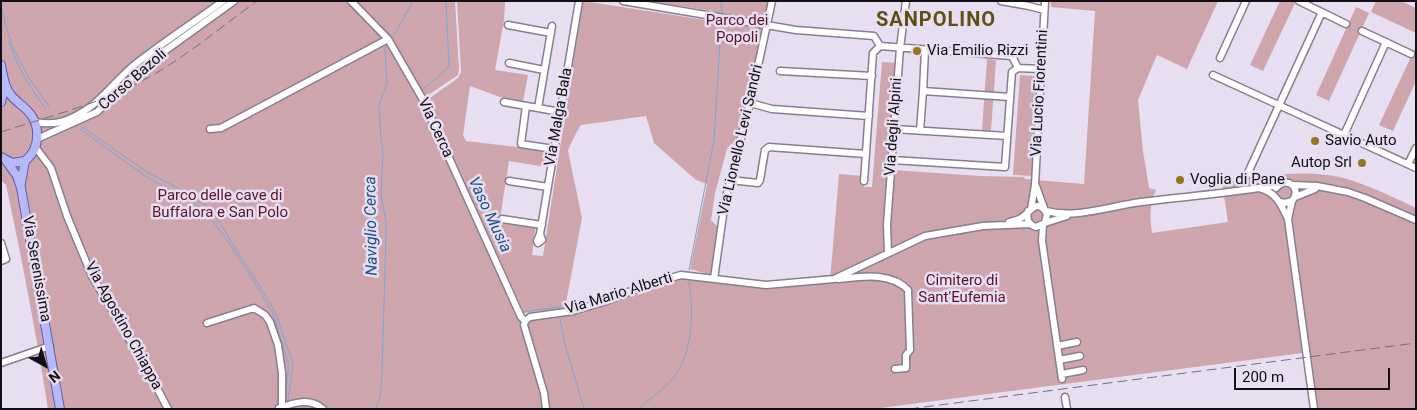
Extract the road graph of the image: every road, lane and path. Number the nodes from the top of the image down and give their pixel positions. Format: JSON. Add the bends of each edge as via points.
{"nodes":[{"id":1,"x":223,"y":1,"type":"edge"},
{"id":2,"x":234,"y":1,"type":"edge"},
{"id":3,"x":351,"y":1,"type":"edge"},
{"id":4,"x":579,"y":1,"type":"edge"},
{"id":5,"x":622,"y":1,"type":"edge"},
{"id":6,"x":772,"y":1,"type":"edge"},
{"id":7,"x":906,"y":1,"type":"edge"},
{"id":8,"x":1000,"y":1,"type":"edge"},
{"id":9,"x":1045,"y":1,"type":"edge"},
{"id":10,"x":1246,"y":1,"type":"edge"},
{"id":11,"x":1299,"y":1,"type":"edge"},
{"id":12,"x":1044,"y":10,"type":"junction"},
{"id":13,"x":1322,"y":12,"type":"junction"},
{"id":14,"x":508,"y":24,"type":"dead end"},
{"id":15,"x":1346,"y":24,"type":"dead end"},
{"id":16,"x":768,"y":26,"type":"junction"},
{"id":17,"x":1362,"y":30,"type":"dead end"},
{"id":18,"x":388,"y":39,"type":"junction"},
{"id":19,"x":1386,"y":42,"type":"junction"},
{"id":20,"x":880,"y":46,"type":"junction"},
{"id":21,"x":900,"y":48,"type":"junction"},
{"id":22,"x":925,"y":50,"type":"junction"},
{"id":23,"x":1411,"y":54,"type":"dead end"},
{"id":24,"x":1220,"y":58,"type":"dead end"},
{"id":25,"x":509,"y":63,"type":"dead end"},
{"id":26,"x":1,"y":65,"type":"edge"},
{"id":27,"x":1018,"y":68,"type":"junction"},
{"id":28,"x":544,"y":70,"type":"junction"},
{"id":29,"x":1040,"y":70,"type":"junction"},
{"id":30,"x":780,"y":71,"type":"dead end"},
{"id":31,"x":1213,"y":75,"type":"dead end"},
{"id":32,"x":872,"y":76,"type":"junction"},
{"id":33,"x":5,"y":86,"type":"junction"},
{"id":34,"x":923,"y":91,"type":"junction"},
{"id":35,"x":1010,"y":97,"type":"junction"},
{"id":36,"x":504,"y":102,"type":"dead end"},
{"id":37,"x":16,"y":103,"type":"junction"},
{"id":38,"x":750,"y":103,"type":"junction"},
{"id":39,"x":1,"y":104,"type":"edge"},
{"id":40,"x":1279,"y":105,"type":"junction"},
{"id":41,"x":526,"y":106,"type":"junction"},
{"id":42,"x":538,"y":108,"type":"junction"},
{"id":43,"x":560,"y":112,"type":"junction"},
{"id":44,"x":869,"y":116,"type":"junction"},
{"id":45,"x":35,"y":122,"type":"junction"},
{"id":46,"x":51,"y":128,"type":"junction"},
{"id":47,"x":210,"y":129,"type":"dead end"},
{"id":48,"x":894,"y":129,"type":"junction"},
{"id":49,"x":920,"y":131,"type":"junction"},
{"id":50,"x":1344,"y":135,"type":"junction"},
{"id":51,"x":1007,"y":136,"type":"junction"},
{"id":52,"x":37,"y":139,"type":"junction"},
{"id":53,"x":36,"y":148,"type":"junction"},
{"id":54,"x":1416,"y":148,"type":"edge"},
{"id":55,"x":554,"y":149,"type":"junction"},
{"id":56,"x":866,"y":154,"type":"junction"},
{"id":57,"x":4,"y":160,"type":"edge"},
{"id":58,"x":27,"y":160,"type":"junction"},
{"id":59,"x":44,"y":160,"type":"junction"},
{"id":60,"x":892,"y":160,"type":"junction"},
{"id":61,"x":1408,"y":164,"type":"junction"},
{"id":62,"x":1416,"y":168,"type":"edge"},
{"id":63,"x":1247,"y":175,"type":"dead end"},
{"id":64,"x":730,"y":180,"type":"junction"},
{"id":65,"x":509,"y":181,"type":"dead end"},
{"id":66,"x":864,"y":181,"type":"dead end"},
{"id":67,"x":1035,"y":184,"type":"junction"},
{"id":68,"x":1278,"y":185,"type":"junction"},
{"id":69,"x":1293,"y":185,"type":"junction"},
{"id":70,"x":548,"y":186,"type":"junction"},
{"id":71,"x":21,"y":188,"type":"junction"},
{"id":72,"x":1259,"y":188,"type":"junction"},
{"id":73,"x":1324,"y":188,"type":"junction"},
{"id":74,"x":1275,"y":196,"type":"junction"},
{"id":75,"x":1294,"y":199,"type":"junction"},
{"id":76,"x":1280,"y":202,"type":"junction"},
{"id":77,"x":1030,"y":210,"type":"junction"},
{"id":78,"x":1045,"y":210,"type":"junction"},
{"id":79,"x":1078,"y":213,"type":"junction"},
{"id":80,"x":502,"y":219,"type":"dead end"},
{"id":81,"x":1288,"y":219,"type":"junction"},
{"id":82,"x":1416,"y":220,"type":"edge"},
{"id":83,"x":542,"y":224,"type":"junction"},
{"id":84,"x":1044,"y":224,"type":"junction"},
{"id":85,"x":998,"y":225,"type":"junction"},
{"id":86,"x":1032,"y":225,"type":"junction"},
{"id":87,"x":540,"y":234,"type":"dead end"},
{"id":88,"x":1042,"y":241,"type":"junction"},
{"id":89,"x":1,"y":243,"type":"edge"},
{"id":90,"x":888,"y":253,"type":"junction"},
{"id":91,"x":1,"y":261,"type":"edge"},
{"id":92,"x":714,"y":279,"type":"junction"},
{"id":93,"x":834,"y":279,"type":"junction"},
{"id":94,"x":525,"y":321,"type":"junction"},
{"id":95,"x":207,"y":323,"type":"dead end"},
{"id":96,"x":1077,"y":342,"type":"dead end"},
{"id":97,"x":50,"y":346,"type":"junction"},
{"id":98,"x":1057,"y":346,"type":"junction"},
{"id":99,"x":1080,"y":356,"type":"dead end"},
{"id":100,"x":1060,"y":360,"type":"junction"},
{"id":101,"x":1,"y":363,"type":"edge"},
{"id":102,"x":895,"y":369,"type":"dead end"},
{"id":103,"x":1082,"y":370,"type":"dead end"},
{"id":104,"x":1065,"y":397,"type":"dead end"},
{"id":105,"x":280,"y":408,"type":"edge"},
{"id":106,"x":60,"y":409,"type":"edge"},
{"id":107,"x":168,"y":409,"type":"edge"},
{"id":108,"x":322,"y":409,"type":"edge"},
{"id":109,"x":546,"y":409,"type":"edge"},
{"id":110,"x":1067,"y":409,"type":"edge"},
{"id":111,"x":1314,"y":409,"type":"edge"}],
"edges":[{"from":1,"to":46,"type":"street","name":"Corso Bazoli","via":[[138,62],[90,107]]},
{"from":2,"to":46,"type":"street","name":"Corso Bazoli","via":[[148,63],[97,112],[68,126]]},
{"from":3,"to":18,"type":"street","name":"Via Cerca"},
{"from":4,"to":43,"type":"street","name":"Via Malga Bala"},
{"from":5,"to":16,"type":"street"},
{"from":6,"to":16,"type":"street","name":"Via Lionello Levi Sandri"},
{"from":7,"to":21,"type":"street","name":"Via degli Alpini"},
{"from":8,"to":12,"type":"street"},
{"from":9,"to":12,"type":"street","name":"Via Lucio Fiorentini"},
{"from":10,"to":24,"type":"street"},
{"from":11,"to":13,"type":"street"},
{"from":12,"to":29,"type":"street","name":"Via Lucio Fiorentini"},
{"from":13,"to":15,"type":"street"},
{"from":13,"to":40,"type":"street"},
{"from":14,"to":28,"type":"street","via":[[552,30]]},
{"from":16,"to":20,"type":"street","via":[[874,36]]},
{"from":16,"to":38,"type":"street","name":"Via Lionello Levi Sandri"},
{"from":17,"to":19,"type":"street"},
{"from":18,"to":47,"type":"street","via":[[221,128]]},
{"from":18,"to":94,"type":"street","name":"Via Cerca","via":[[422,98]]},
{"from":19,"to":23,"type":"street"},
{"from":19,"to":50,"type":"street"},
{"from":20,"to":21,"type":"street"},
{"from":20,"to":32,"type":"street","via":[[873,53]]},
{"from":21,"to":22,"type":"street"},
{"from":21,"to":48,"type":"street","name":"Via degli Alpini"},
{"from":22,"to":27,"type":"street","via":[[1012,56]]},
{"from":22,"to":34,"type":"street"},
{"from":25,"to":28,"type":"street"},
{"from":26,"to":33,"type":"main road"},
{"from":27,"to":29,"type":"street"},
{"from":27,"to":35,"type":"street","via":[[1012,72]]},
{"from":28,"to":42,"type":"street"},
{"from":29,"to":67,"type":"street","name":"Via Lucio Fiorentini"},
{"from":30,"to":32,"type":"street"},
{"from":31,"to":40,"type":"street"},
{"from":32,"to":44,"type":"street"},
{"from":33,"to":37,"type":"main road"},
{"from":33,"to":39,"type":"main road"},
{"from":34,"to":35,"type":"street"},
{"from":34,"to":49,"type":"street"},
{"from":35,"to":51,"type":"street"},
{"from":36,"to":41,"type":"street"},
{"from":37,"to":39,"type":"main road"},
{"from":37,"to":45,"type":"main road","via":[[25,108]]},
{"from":38,"to":44,"type":"street","via":[[772,109]]},
{"from":38,"to":64,"type":"street","name":"Via Lionello Levi Sandri"},
{"from":40,"to":50,"type":"street"},
{"from":40,"to":63,"type":"street"},
{"from":41,"to":42,"type":"street"},
{"from":41,"to":55,"type":"street","via":[[521,144]]},
{"from":42,"to":43,"type":"street"},
{"from":43,"to":55,"type":"street","name":"Via Malga Bala"},
{"from":44,"to":56,"type":"street"},
{"from":45,"to":46,"type":"street"},
{"from":45,"to":52,"type":"main road","name":"Via Serenissima"},
{"from":46,"to":52,"type":"street"},
{"from":48,"to":49,"type":"street"},
{"from":48,"to":60,"type":"street","name":"Via degli Alpini"},
{"from":49,"to":51,"type":"street"},
{"from":50,"to":61,"type":"street"},
{"from":51,"to":60,"type":"street","via":[[1005,167]]},
{"from":52,"to":53,"type":"main road","name":"Via Serenissima"},
{"from":53,"to":58,"type":"main road","name":"Via Serenissima"},
{"from":53,"to":59,"type":"street","name":"Via Agostino Chiappa"},
{"from":54,"to":61,"type":"street"},
{"from":55,"to":70,"type":"street","name":"Via Malga Bala"},
{"from":56,"to":64,"type":"street","via":[[769,148],[765,150],[758,183]]},
{"from":56,"to":66,"type":"street"},
{"from":57,"to":58,"type":"main road","name":"Via Serenissima","via":[[16,164]]},
{"from":57,"to":71,"type":"main road","name":"Via Serenissima","via":[[17,176]]},
{"from":58,"to":59,"type":"street"},
{"from":58,"to":71,"type":"main road","name":"Via Serenissima"},
{"from":59,"to":107,"type":"street","name":"Via Agostino Chiappa","via":[[51,168],[92,276]]},
{"from":60,"to":90,"type":"street","name":"Via degli Alpini"},
{"from":61,"to":62,"type":"street"},
{"from":64,"to":92,"type":"street","name":"Via Lionello Levi Sandri"},
{"from":65,"to":70,"type":"street"},
{"from":67,"to":77,"type":"street","name":"Via Lucio Fiorentini"},
{"from":67,"to":78,"type":"street","name":"Via Lucio Fiorentini"},
{"from":68,"to":69,"type":"street","via":[[1286,182]]},
{"from":68,"to":72,"type":"street"},
{"from":68,"to":74,"type":"street"},
{"from":69,"to":73,"type":"street"},
{"from":69,"to":75,"type":"street","via":[[1296,190]]},
{"from":70,"to":83,"type":"street","name":"Via Malga Bala"},
{"from":71,"to":97,"type":"main road","name":"Via Serenissima"},
{"from":72,"to":74,"type":"street"},
{"from":72,"to":79,"type":"street"},
{"from":73,"to":75,"type":"street","via":[[1309,190]]},
{"from":73,"to":82,"type":"street","via":[[1365,198]]},
{"from":74,"to":76,"type":"street"},
{"from":75,"to":76,"type":"street"},
{"from":75,"to":81,"type":"street"},
{"from":76,"to":81,"type":"street"},
{"from":77,"to":78,"type":"street","via":[[1037,206]]},
{"from":77,"to":85,"type":"street","name":"Via Mario Alberti","via":[[1020,219]]},
{"from":77,"to":86,"type":"street","via":[[1027,218]]},
{"from":78,"to":79,"type":"street"},
{"from":78,"to":84,"type":"street","via":[[1048,217]]},
{"from":79,"to":84,"type":"street"},
{"from":80,"to":83,"type":"street"},
{"from":81,"to":111,"type":"street"},
{"from":83,"to":87,"type":"street","name":"Via Malga Bala"},
{"from":84,"to":86,"type":"street"},
{"from":84,"to":88,"type":"street"},
{"from":85,"to":86,"type":"street","name":"Via Mario Alberti"},
{"from":85,"to":90,"type":"street","name":"Via Mario Alberti","via":[[925,236]]},
{"from":86,"to":88,"type":"street"},
{"from":88,"to":98,"type":"street"},
{"from":89,"to":91,"type":"street","via":[[6,259]]},
{"from":90,"to":93,"type":"street","name":"Via Mario Alberti"},
{"from":92,"to":93,"type":"street","name":"Via Mario Alberti","via":[[766,286]]},
{"from":92,"to":94,"type":"street","name":"Via Mario Alberti","via":[[671,277],[573,311],[530,317]]},
{"from":93,"to":102,"type":"street","name":"Via Mario Alberti","via":[[871,276],[890,280],[908,290],[910,350],[906,355],[906,368]]},
{"from":94,"to":109,"type":"street","name":"Via Cerca"},
{"from":95,"to":105,"type":"street","via":[[254,308],[265,315],[278,345],[282,373]]},
{"from":96,"to":98,"type":"street"},
{"from":97,"to":101,"type":"street"},
{"from":97,"to":106,"type":"main road","name":"Via Serenissima"},
{"from":98,"to":100,"type":"street"},
{"from":99,"to":100,"type":"street"},
{"from":100,"to":103,"type":"street","via":[[1062,376]]},
{"from":104,"to":110,"type":"street"},
{"from":105,"to":108,"type":"street","via":[[314,402]]}]}
